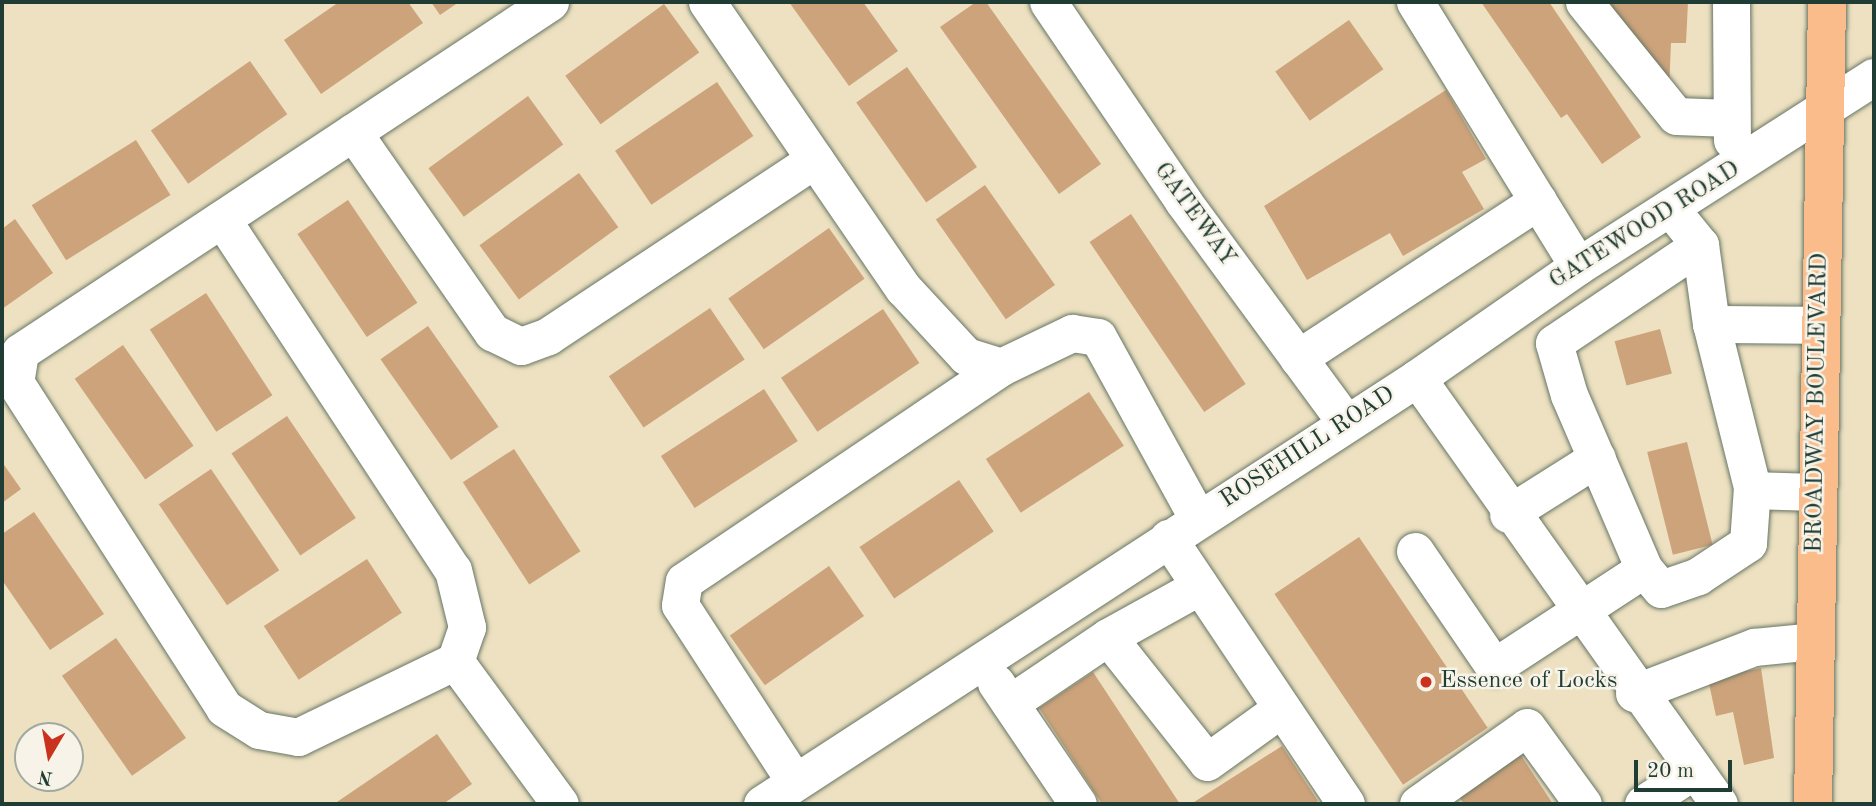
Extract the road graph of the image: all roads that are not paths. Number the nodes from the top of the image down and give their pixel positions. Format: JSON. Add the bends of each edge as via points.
{"nodes":[{"id":1,"x":550,"y":2,"type":"edge"},
{"id":2,"x":707,"y":2,"type":"edge"},
{"id":3,"x":1048,"y":2,"type":"edge"},
{"id":4,"x":1415,"y":2,"type":"edge"},
{"id":5,"x":1584,"y":2,"type":"edge"},
{"id":6,"x":1731,"y":2,"type":"edge"},
{"id":7,"x":1828,"y":2,"type":"edge"},
{"id":8,"x":1874,"y":77,"type":"edge"},
{"id":9,"x":1826,"y":113,"type":"junction"},
{"id":10,"x":1730,"y":118,"type":"junction"},
{"id":11,"x":353,"y":132,"type":"junction"},
{"id":12,"x":815,"y":159,"type":"junction"},
{"id":13,"x":1735,"y":169,"type":"junction"},
{"id":14,"x":1538,"y":201,"type":"junction"},
{"id":15,"x":1671,"y":208,"type":"junction"},
{"id":16,"x":222,"y":219,"type":"junction"},
{"id":17,"x":1700,"y":245,"type":"junction"},
{"id":18,"x":1578,"y":266,"type":"junction"},
{"id":19,"x":1711,"y":324,"type":"junction"},
{"id":20,"x":1819,"y":326,"type":"junction"},
{"id":21,"x":1001,"y":367,"type":"junction"},
{"id":22,"x":1305,"y":367,"type":"junction"},
{"id":23,"x":1417,"y":378,"type":"junction"},
{"id":24,"x":1346,"y":423,"type":"junction"},
{"id":25,"x":1597,"y":458,"type":"junction"},
{"id":26,"x":1752,"y":490,"type":"junction"},
{"id":27,"x":1814,"y":492,"type":"junction"},
{"id":28,"x":1508,"y":514,"type":"junction"},
{"id":29,"x":1183,"y":528,"type":"junction"},
{"id":30,"x":1415,"y":551,"type":"dead end"},
{"id":31,"x":1644,"y":569,"type":"junction"},
{"id":32,"x":1200,"y":586,"type":"junction"},
{"id":33,"x":1577,"y":612,"type":"junction"},
{"id":34,"x":1108,"y":637,"type":"junction"},
{"id":35,"x":1814,"y":641,"type":"junction"},
{"id":36,"x":981,"y":660,"type":"junction"},
{"id":37,"x":455,"y":661,"type":"junction"},
{"id":38,"x":1634,"y":693,"type":"junction"},
{"id":39,"x":1010,"y":703,"type":"junction"},
{"id":40,"x":1282,"y":708,"type":"junction"},
{"id":41,"x":1693,"y":771,"type":"junction"},
{"id":42,"x":795,"y":782,"type":"junction"},
{"id":43,"x":560,"y":804,"type":"edge"},
{"id":44,"x":762,"y":804,"type":"edge"},
{"id":45,"x":1078,"y":804,"type":"edge"},
{"id":46,"x":1346,"y":804,"type":"edge"},
{"id":47,"x":1418,"y":804,"type":"edge"},
{"id":48,"x":1583,"y":804,"type":"edge"},
{"id":49,"x":1643,"y":804,"type":"edge"},
{"id":50,"x":1718,"y":804,"type":"edge"},
{"id":51,"x":1813,"y":804,"type":"edge"}],
"edges":[{"from":1,"to":11,"type":"street"},
{"from":2,"to":12,"type":"street"},
{"from":3,"to":22,"type":"street","name":"GATEWAY"},
{"from":4,"to":14,"type":"street"},
{"from":5,"to":10,"type":"street","via":[[1676,116]]},
{"from":6,"to":10,"type":"street"},
{"from":7,"to":9,"type":"main road","name":"BROADWAY BOULEVARD"},
{"from":8,"to":9,"type":"street","name":"GATEWOOD ROAD"},
{"from":9,"to":13,"type":"street","name":"GATEWOOD ROAD"},
{"from":9,"to":20,"type":"main road","name":"BROADWAY BOULEVARD"},
{"from":10,"to":13,"type":"street"},
{"from":11,"to":12,"type":"street","via":[[492,332],[521,346],[548,336]]},
{"from":11,"to":16,"type":"street"},
{"from":12,"to":21,"type":"street","via":[[903,288],[967,356]]},
{"from":13,"to":15,"type":"street","name":"GATEWOOD ROAD"},
{"from":14,"to":18,"type":"street"},
{"from":14,"to":22,"type":"street"},
{"from":15,"to":17,"type":"street"},
{"from":15,"to":18,"type":"street","name":"GATEWOOD ROAD"},
{"from":16,"to":37,"type":"street","via":[[453,570],[467,627]]},
{"from":16,"to":37,"type":"street","via":[[20,352],[15,382],[26,405],[223,708],[259,730],[298,737]]},
{"from":17,"to":19,"type":"street"},
{"from":17,"to":25,"type":"street","via":[[1554,343]]},
{"from":18,"to":23,"type":"street","name":"GATEWOOD ROAD"},
{"from":19,"to":20,"type":"street"},
{"from":19,"to":26,"type":"street"},
{"from":20,"to":27,"type":"main road","name":"BROADWAY BOULEVARD"},
{"from":21,"to":29,"type":"street","via":[[1072,333],[1098,337]]},
{"from":21,"to":42,"type":"street","via":[[684,581],[680,605]]},
{"from":22,"to":24,"type":"street","name":"GATEWAY"},
{"from":23,"to":24,"type":"street","name":"ROSEHILL ROAD"},
{"from":23,"to":28,"type":"street","name":"ROSEHILL ROAD"},
{"from":24,"to":29,"type":"street","name":"ROSEHILL ROAD"},
{"from":25,"to":28,"type":"street"},
{"from":25,"to":31,"type":"street"},
{"from":26,"to":27,"type":"street"},
{"from":26,"to":31,"type":"street","via":[[1748,543],[1698,576],[1661,589]]},
{"from":27,"to":35,"type":"main road","name":"BROADWAY BOULEVARD"},
{"from":28,"to":33,"type":"street","name":"ROSEHILL ROAD"},
{"from":29,"to":32,"type":"street"},
{"from":29,"to":36,"type":"street","name":"ROSEHILL ROAD"},
{"from":30,"to":33,"type":"street","via":[[1494,667]]},
{"from":31,"to":33,"type":"street"},
{"from":32,"to":34,"type":"street"},
{"from":32,"to":40,"type":"street"},
{"from":33,"to":38,"type":"street","name":"ROSEHILL ROAD"},
{"from":34,"to":39,"type":"street"},
{"from":34,"to":40,"type":"street","via":[[1207,762]]},
{"from":35,"to":38,"type":"street","via":[[1754,647]]},
{"from":35,"to":51,"type":"main road","name":"BROADWAY BOULEVARD"},
{"from":36,"to":39,"type":"street"},
{"from":36,"to":42,"type":"street","name":"ROSEHILL ROAD"},
{"from":37,"to":43,"type":"street"},
{"from":38,"to":41,"type":"street","name":"ROSEHILL ROAD"},
{"from":39,"to":45,"type":"street"},
{"from":40,"to":46,"type":"street"},
{"from":41,"to":49,"type":"street"},
{"from":41,"to":50,"type":"street","name":"ROSEHILL ROAD"},
{"from":42,"to":44,"type":"street","name":"ROSEHILL ROAD"},
{"from":47,"to":48,"type":"street","via":[[1527,727]]}]}
